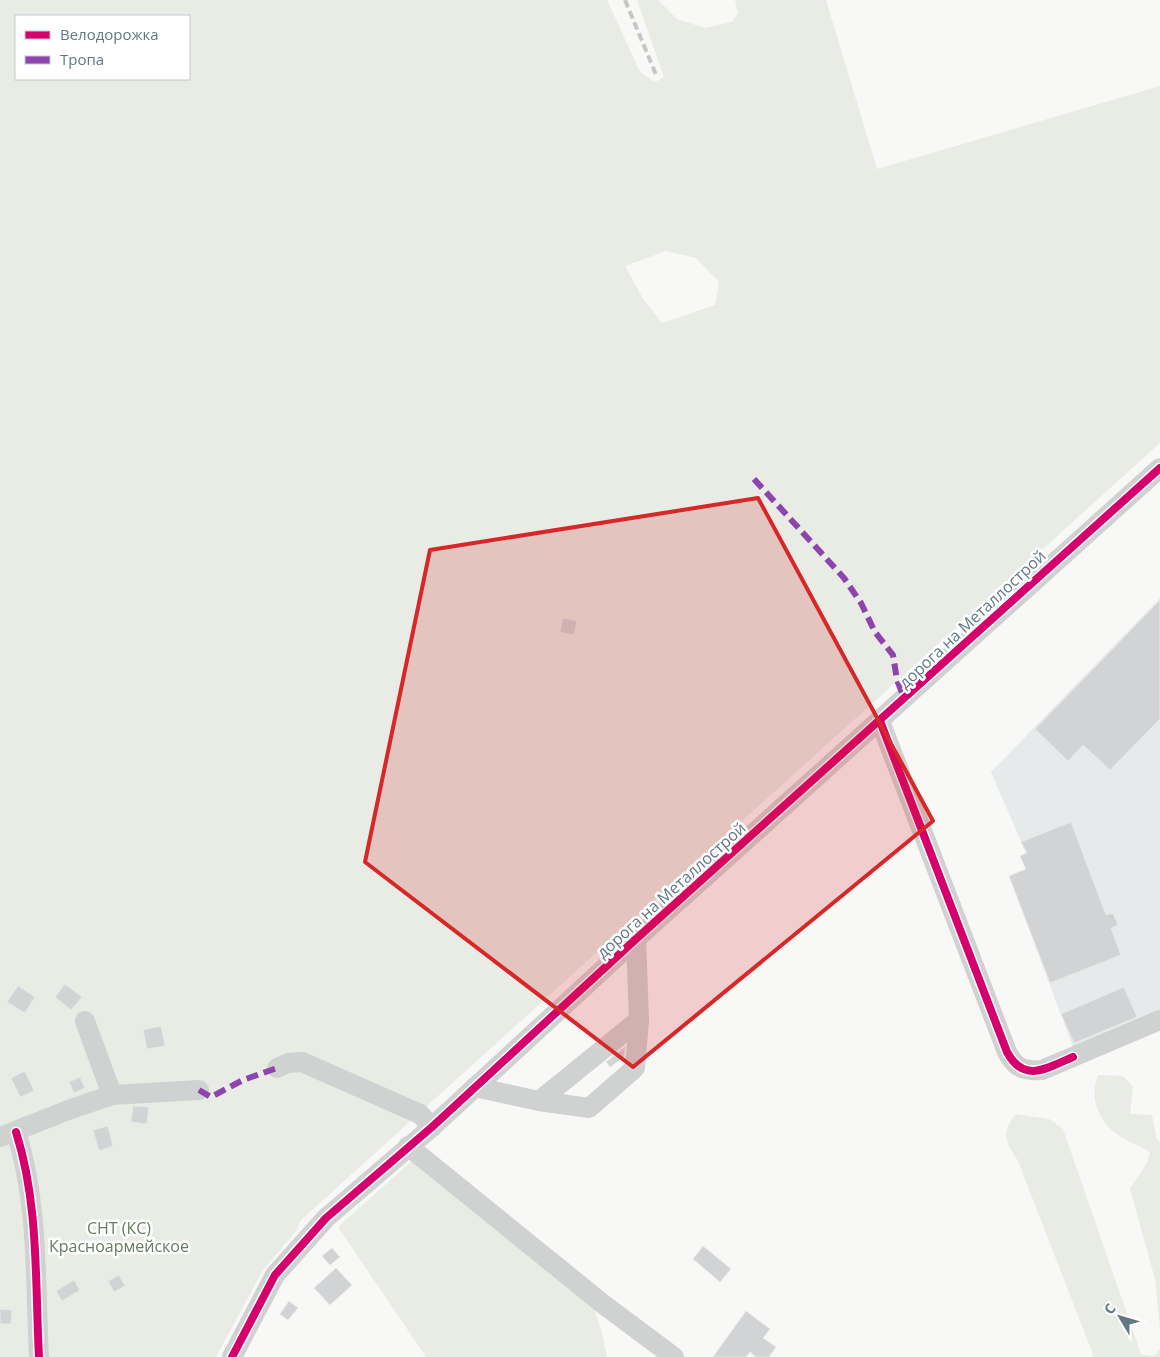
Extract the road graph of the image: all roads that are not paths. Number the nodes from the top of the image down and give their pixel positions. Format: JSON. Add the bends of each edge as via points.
{"nodes":[{"id":1,"x":1160,"y":468,"type":"edge"},
{"id":2,"x":880,"y":721,"type":"junction"},
{"id":3,"x":636,"y":939,"type":"junction"},
{"id":4,"x":639,"y":1020,"type":"junction"},
{"id":5,"x":1160,"y":1020,"type":"edge"},
{"id":6,"x":85,"y":1021,"type":"dead end"},
{"id":7,"x":277,"y":1068,"type":"dead end"},
{"id":8,"x":475,"y":1087,"type":"junction"},
{"id":9,"x":200,"y":1090,"type":"dead end"},
{"id":10,"x":112,"y":1096,"type":"junction"},
{"id":11,"x":539,"y":1101,"type":"junction"},
{"id":12,"x":432,"y":1127,"type":"junction"},
{"id":13,"x":8,"y":1134,"type":"edge"},
{"id":14,"x":408,"y":1146,"type":"junction"},
{"id":15,"x":39,"y":1357,"type":"edge"},
{"id":16,"x":232,"y":1357,"type":"edge"},
{"id":17,"x":674,"y":1357,"type":"edge"}],
"edges":[{"from":1,"to":2,"type":"street","name":"дорога на Металлострой"},
{"from":2,"to":3,"type":"street","name":"дорога на Металлострой"},
{"from":2,"to":5,"type":"street","via":[[1014,1065],[1025,1071],[1042,1070]]},
{"from":3,"to":4,"type":"street"},
{"from":3,"to":8,"type":"street","name":"дорога на Металлострой"},
{"from":4,"to":11,"type":"street"},
{"from":4,"to":11,"type":"street","via":[[635,1068],[589,1108]]},
{"from":6,"to":10,"type":"street"},
{"from":7,"to":12,"type":"street","via":[[302,1062],[420,1114]]},
{"from":8,"to":11,"type":"street"},
{"from":8,"to":12,"type":"street","name":"дорога на Металлострой"},
{"from":9,"to":10,"type":"street"},
{"from":10,"to":13,"type":"street","via":[[71,1108]]},
{"from":12,"to":14,"type":"street","name":"дорога на Металлострой"},
{"from":13,"to":15,"type":"street","via":[[24,1162],[33,1213]]},
{"from":14,"to":16,"type":"street","name":"дорога на Металлострой","via":[[326,1218],[289,1258],[275,1275]]},
{"from":14,"to":17,"type":"street","via":[[603,1304]]}]}
